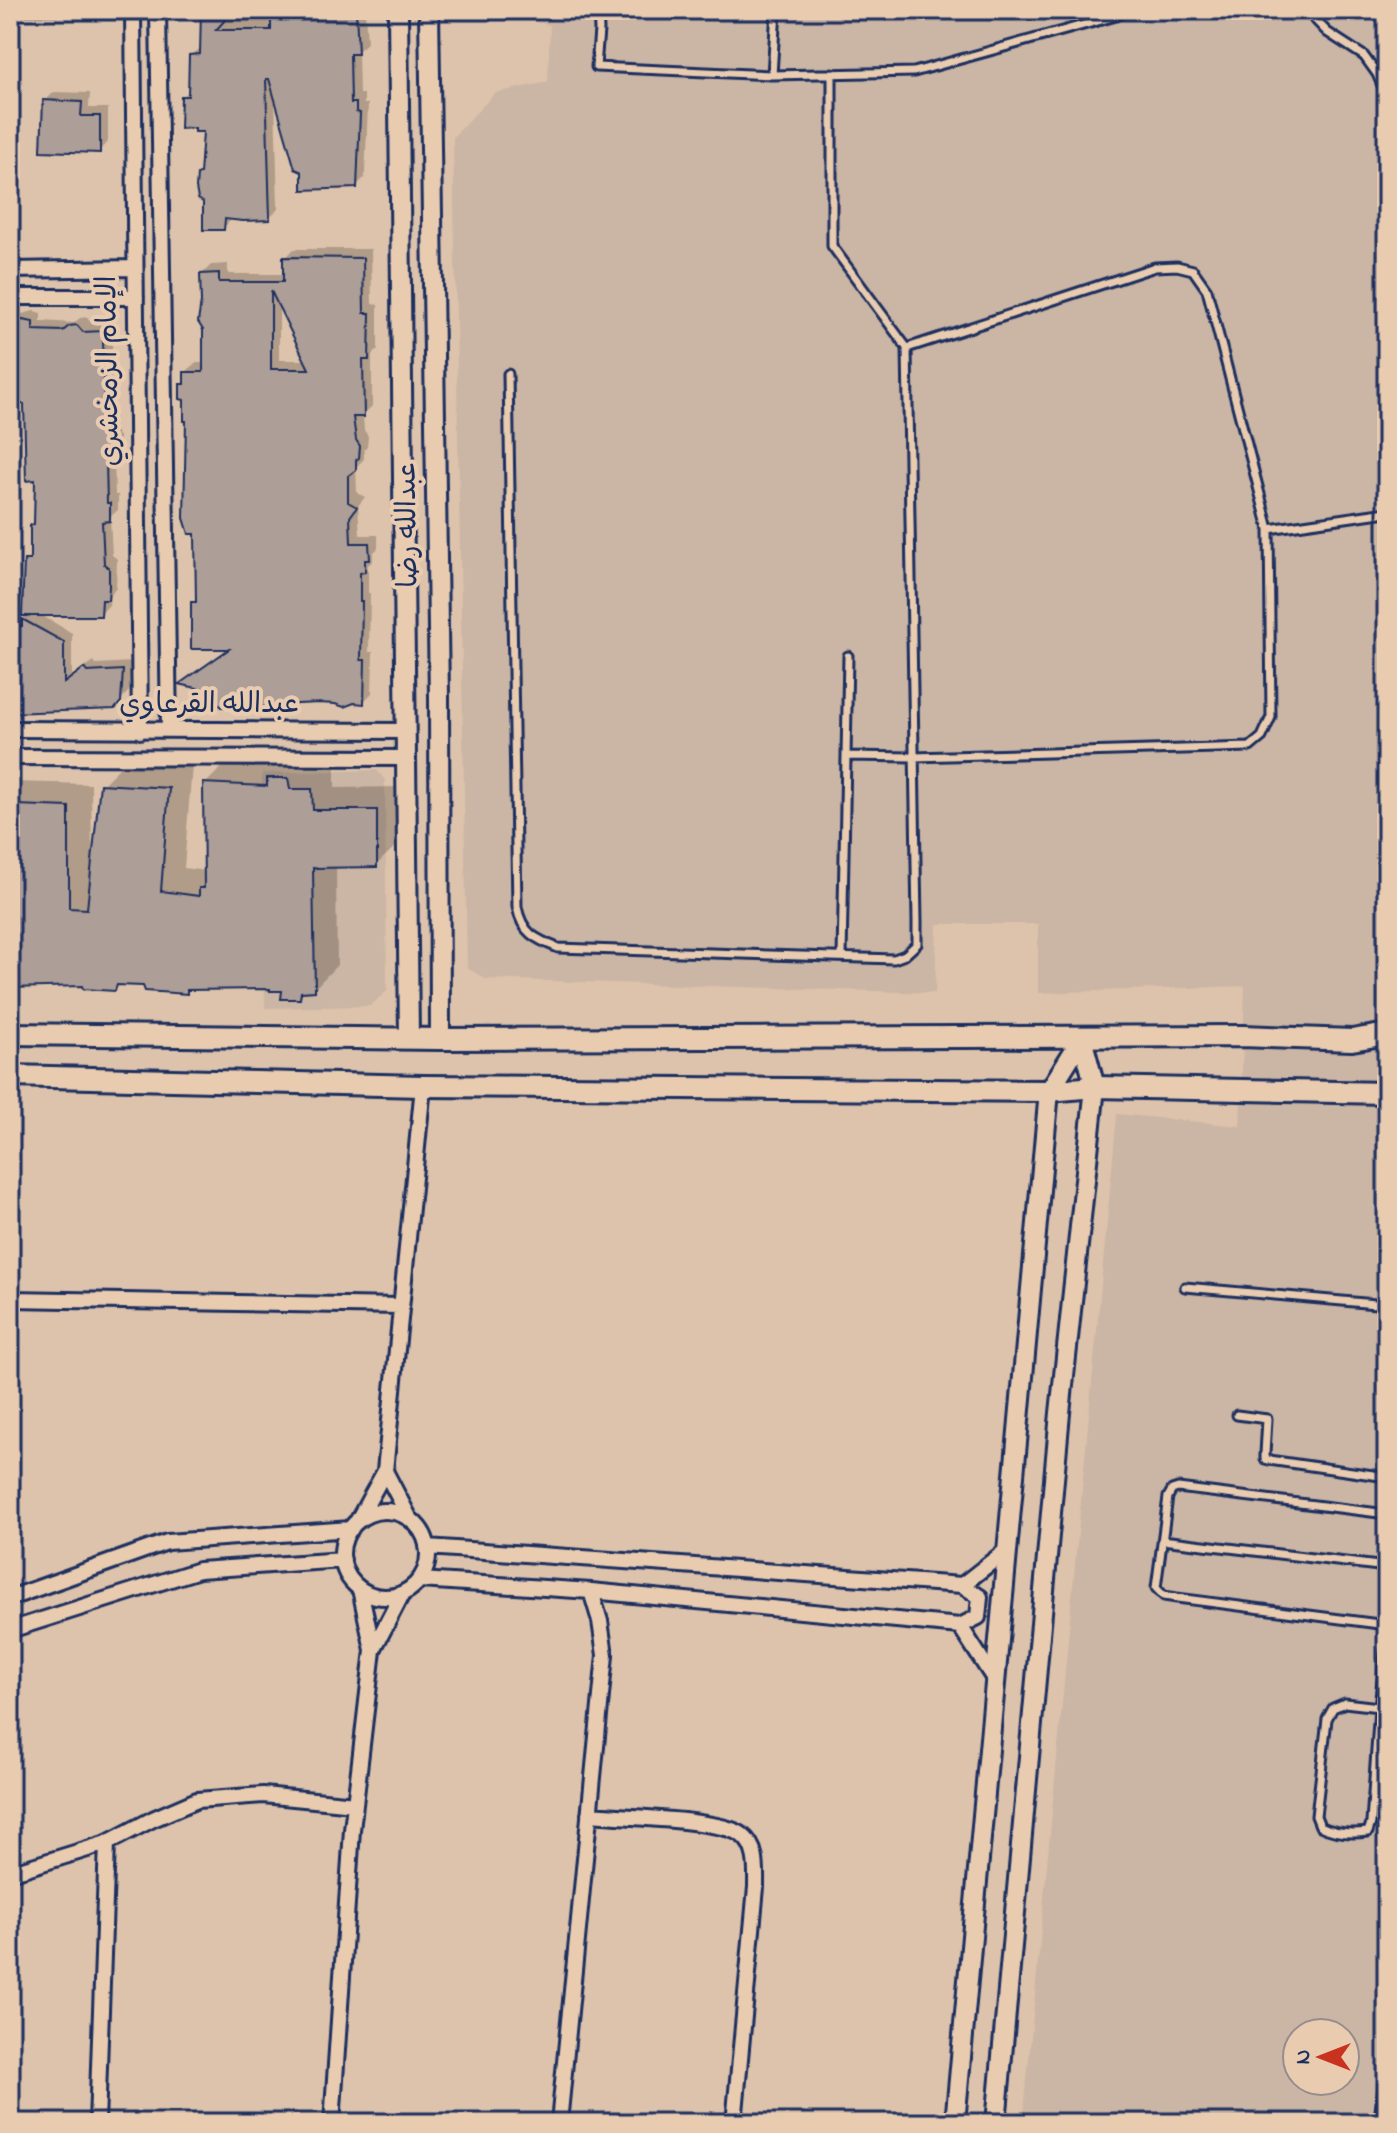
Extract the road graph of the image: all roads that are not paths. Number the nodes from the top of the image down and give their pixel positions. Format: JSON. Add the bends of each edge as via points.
{"nodes":[{"id":1,"x":133,"y":10,"type":"edge"},
{"id":2,"x":158,"y":10,"type":"edge"},
{"id":3,"x":398,"y":10,"type":"edge"},
{"id":4,"x":429,"y":10,"type":"edge"},
{"id":5,"x":598,"y":10,"type":"edge"},
{"id":6,"x":776,"y":10,"type":"edge"},
{"id":7,"x":1129,"y":10,"type":"edge"},
{"id":8,"x":1306,"y":10,"type":"edge"},
{"id":9,"x":1115,"y":13,"type":"edge"},
{"id":10,"x":832,"y":73,"type":"junction"},
{"id":11,"x":772,"y":75,"type":"junction"},
{"id":12,"x":1387,"y":97,"type":"edge"},
{"id":13,"x":135,"y":268,"type":"junction"},
{"id":14,"x":10,"y":270,"type":"edge"},
{"id":15,"x":10,"y":297,"type":"edge"},
{"id":16,"x":136,"y":297,"type":"junction"},
{"id":17,"x":907,"y":348,"type":"junction"},
{"id":18,"x":508,"y":374,"type":"dead end"},
{"id":19,"x":1387,"y":512,"type":"edge"},
{"id":20,"x":1269,"y":529,"type":"junction"},
{"id":21,"x":848,"y":656,"type":"dead end"},
{"id":22,"x":439,"y":697,"type":"junction"},
{"id":23,"x":407,"y":700,"type":"junction"},
{"id":24,"x":10,"y":729,"type":"edge"},
{"id":25,"x":169,"y":730,"type":"junction"},
{"id":26,"x":140,"y":731,"type":"junction"},
{"id":27,"x":407,"y":731,"type":"junction"},
{"id":28,"x":846,"y":756,"type":"junction"},
{"id":29,"x":10,"y":757,"type":"edge"},
{"id":30,"x":914,"y":757,"type":"junction"},
{"id":31,"x":407,"y":758,"type":"junction"},
{"id":32,"x":842,"y":957,"type":"junction"},
{"id":33,"x":10,"y":1034,"type":"edge"},
{"id":34,"x":1387,"y":1034,"type":"edge"},
{"id":35,"x":409,"y":1038,"type":"junction"},
{"id":36,"x":1082,"y":1038,"type":"junction"},
{"id":37,"x":440,"y":1039,"type":"junction"},
{"id":38,"x":10,"y":1076,"type":"edge"},
{"id":39,"x":423,"y":1086,"type":"junction"},
{"id":40,"x":1095,"y":1087,"type":"junction"},
{"id":41,"x":1049,"y":1091,"type":"junction"},
{"id":42,"x":1387,"y":1093,"type":"edge"},
{"id":43,"x":1185,"y":1287,"type":"dead end"},
{"id":44,"x":10,"y":1299,"type":"edge"},
{"id":45,"x":1387,"y":1305,"type":"edge"},
{"id":46,"x":401,"y":1306,"type":"junction"},
{"id":47,"x":1237,"y":1415,"type":"dead end"},
{"id":48,"x":385,"y":1471,"type":"junction"},
{"id":49,"x":1387,"y":1477,"type":"edge"},
{"id":50,"x":1387,"y":1514,"type":"edge"},
{"id":51,"x":410,"y":1519,"type":"junction"},
{"id":52,"x":354,"y":1524,"type":"junction"},
{"id":53,"x":1162,"y":1540,"type":"junction"},
{"id":54,"x":427,"y":1547,"type":"junction"},
{"id":55,"x":1008,"y":1549,"type":"junction"},
{"id":56,"x":343,"y":1560,"type":"junction"},
{"id":57,"x":1387,"y":1567,"type":"edge"},
{"id":58,"x":420,"y":1580,"type":"junction"},
{"id":59,"x":962,"y":1585,"type":"junction"},
{"id":60,"x":360,"y":1589,"type":"junction"},
{"id":61,"x":591,"y":1591,"type":"junction"},
{"id":62,"x":402,"y":1594,"type":"junction"},
{"id":63,"x":10,"y":1598,"type":"edge"},
{"id":64,"x":1387,"y":1625,"type":"edge"},
{"id":65,"x":960,"y":1626,"type":"junction"},
{"id":66,"x":10,"y":1630,"type":"edge"},
{"id":67,"x":1387,"y":1634,"type":"edge"},
{"id":68,"x":373,"y":1650,"type":"junction"},
{"id":69,"x":996,"y":1682,"type":"junction"},
{"id":70,"x":1379,"y":1707,"type":"junction"},
{"id":71,"x":355,"y":1804,"type":"junction"},
{"id":72,"x":589,"y":1814,"type":"junction"},
{"id":73,"x":107,"y":1843,"type":"junction"},
{"id":74,"x":10,"y":1873,"type":"edge"},
{"id":75,"x":1387,"y":2083,"type":"edge"},
{"id":76,"x":97,"y":2123,"type":"edge"},
{"id":77,"x":332,"y":2123,"type":"edge"},
{"id":78,"x":559,"y":2123,"type":"edge"},
{"id":79,"x":734,"y":2123,"type":"edge"},
{"id":80,"x":955,"y":2123,"type":"edge"},
{"id":81,"x":996,"y":2123,"type":"edge"},
{"id":82,"x":1382,"y":2123,"type":"edge"}],
"edges":[{"from":1,"to":13,"type":"street","name":"الإمام الزمخشري"},
{"from":2,"to":25,"type":"street","name":"الإمام الزمخشري"},
{"from":3,"to":23,"type":"street","name":"عبدالله رضا"},
{"from":4,"to":22,"type":"street","name":"عبدالله رضا"},
{"from":5,"to":11,"type":"lane","via":[[596,67]]},
{"from":6,"to":11,"type":"lane"},
{"from":7,"to":9,"type":"lane"},
{"from":8,"to":12,"type":"lane","via":[[1327,32],[1364,56]]},
{"from":9,"to":10,"type":"lane","via":[[914,72]]},
{"from":10,"to":11,"type":"lane"},
{"from":10,"to":17,"type":"lane","via":[[832,246]]},
{"from":13,"to":14,"type":"street"},
{"from":13,"to":16,"type":"street","name":"الإمام الزمخشري"},
{"from":15,"to":16,"type":"street"},
{"from":16,"to":26,"type":"street","name":"الإمام الزمخشري"},
{"from":17,"to":20,"type":"lane","via":[[1155,267],[1193,270],[1207,290]]},
{"from":17,"to":30,"type":"lane"},
{"from":18,"to":32,"type":"lane","via":[[520,922],[536,940],[558,948]]},
{"from":19,"to":20,"type":"lane"},
{"from":20,"to":30,"type":"lane","via":[[1271,717],[1262,737],[1250,747]]},
{"from":21,"to":28,"type":"lane"},
{"from":22,"to":23,"type":"street"},
{"from":22,"to":37,"type":"street","name":"عبدالله رضا"},
{"from":23,"to":27,"type":"street","name":"عبدالله رضا"},
{"from":24,"to":26,"type":"street","name":"عبدالله القرعاوي"},
{"from":25,"to":26,"type":"street","name":"عبدالله القرعاوي"},
{"from":25,"to":27,"type":"street","name":"عبدالله القرعاوي"},
{"from":27,"to":31,"type":"street","name":"عبدالله رضا"},
{"from":28,"to":30,"type":"lane"},
{"from":28,"to":32,"type":"lane"},
{"from":29,"to":31,"type":"street","name":"عبدالله القرعاوي"},
{"from":30,"to":32,"type":"lane","via":[[917,944],[894,959]]},
{"from":31,"to":35,"type":"street","name":"عبدالله رضا"},
{"from":33,"to":35,"type":"main road"},
{"from":34,"to":36,"type":"main road","via":[[1352,1040]]},
{"from":35,"to":37,"type":"main road"},
{"from":36,"to":37,"type":"main road"},
{"from":36,"to":40,"type":"street"},
{"from":36,"to":41,"type":"street"},
{"from":38,"to":39,"type":"main road"},
{"from":39,"to":41,"type":"main road"},
{"from":39,"to":46,"type":"street"},
{"from":40,"to":41,"type":"main road"},
{"from":40,"to":42,"type":"main road"},
{"from":40,"to":81,"type":"street"},
{"from":41,"to":55,"type":"street"},
{"from":43,"to":45,"type":"lane"},
{"from":44,"to":46,"type":"street"},
{"from":46,"to":48,"type":"street"},
{"from":47,"to":49,"type":"lane","via":[[1267,1419],[1265,1459]]},
{"from":48,"to":51,"type":"street"},
{"from":48,"to":52,"type":"street"},
{"from":50,"to":53,"type":"lane","via":[[1178,1488],[1168,1497]]},
{"from":51,"to":52,"type":"street","via":[[379,1511]]},
{"from":51,"to":54,"type":"street"},
{"from":52,"to":56,"type":"street","via":[[345,1538]]},
{"from":52,"to":63,"type":"street","via":[[167,1542]]},
{"from":53,"to":57,"type":"lane"},
{"from":53,"to":64,"type":"lane","via":[[1156,1588],[1164,1596]]},
{"from":54,"to":58,"type":"street"},
{"from":54,"to":59,"type":"street"},
{"from":55,"to":59,"type":"street"},
{"from":55,"to":69,"type":"street"},
{"from":56,"to":60,"type":"street"},
{"from":56,"to":66,"type":"street","via":[[199,1570]]},
{"from":58,"to":61,"type":"street"},
{"from":58,"to":62,"type":"street"},
{"from":59,"to":65,"type":"street","via":[[980,1597],[978,1617]]},
{"from":60,"to":62,"type":"street","via":[[385,1598]]},
{"from":60,"to":68,"type":"street"},
{"from":61,"to":65,"type":"street"},
{"from":61,"to":72,"type":"street","via":[[605,1655]]},
{"from":62,"to":68,"type":"street"},
{"from":65,"to":69,"type":"street"},
{"from":67,"to":70,"type":"lane"},
{"from":68,"to":71,"type":"street"},
{"from":69,"to":80,"type":"street"},
{"from":70,"to":70,"type":"lane","via":[[1368,1832],[1329,1831],[1316,1816],[1327,1719],[1333,1708],[1345,1703]]},
{"from":71,"to":73,"type":"street","via":[[263,1795],[197,1800]]},
{"from":71,"to":77,"type":"street"},
{"from":72,"to":78,"type":"street"},
{"from":72,"to":79,"type":"street","via":[[723,1826],[744,1836],[756,1856]]},
{"from":73,"to":74,"type":"street"},
{"from":73,"to":76,"type":"street"},
{"from":75,"to":82,"type":"street"}]}
